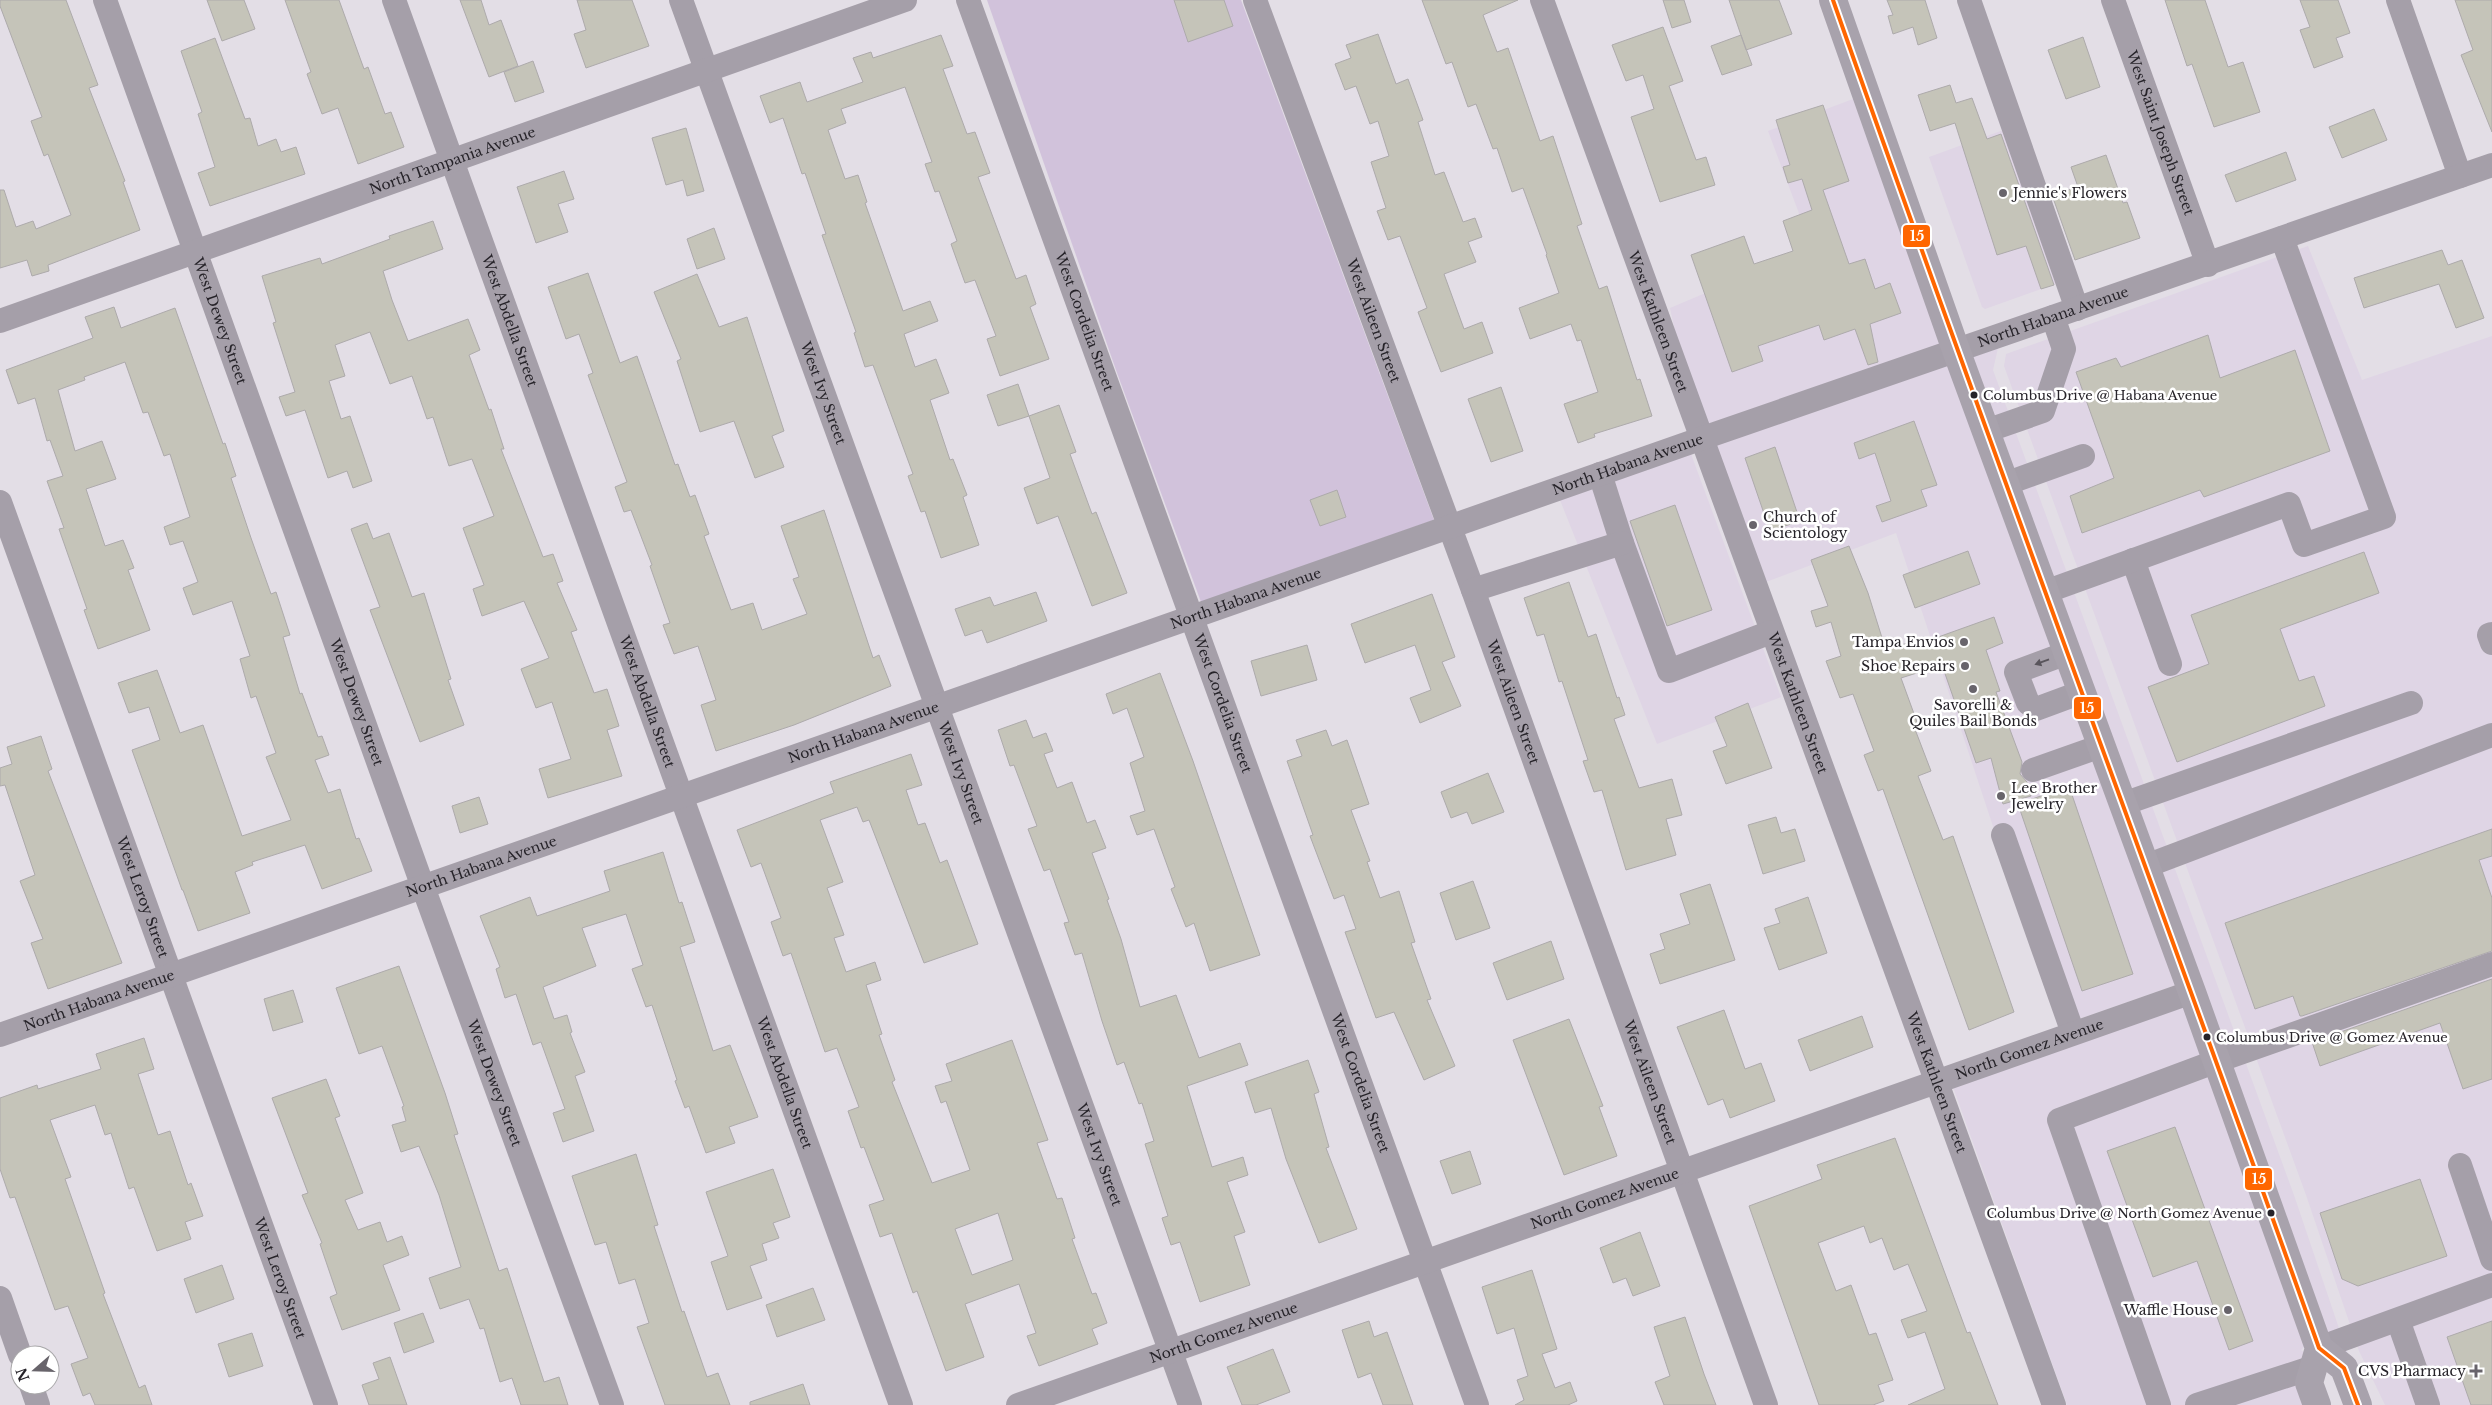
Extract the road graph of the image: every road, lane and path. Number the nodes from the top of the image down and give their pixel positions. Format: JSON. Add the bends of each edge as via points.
{"nodes":[{"id":1,"x":105,"y":0,"type":"edge"},
{"id":2,"x":394,"y":0,"type":"edge"},
{"id":3,"x":681,"y":0,"type":"edge"},
{"id":4,"x":905,"y":0,"type":"edge"},
{"id":5,"x":968,"y":0,"type":"edge"},
{"id":6,"x":1255,"y":0,"type":"edge"},
{"id":7,"x":1542,"y":0,"type":"edge"},
{"id":8,"x":1833,"y":0,"type":"edge"},
{"id":9,"x":1969,"y":0,"type":"edge"},
{"id":10,"x":2113,"y":0,"type":"edge"},
{"id":11,"x":2398,"y":0,"type":"edge"},
{"id":12,"x":706,"y":69,"type":"junction"},
{"id":13,"x":452,"y":161,"type":"junction"},
{"id":14,"x":2492,"y":165,"type":"edge"},
{"id":15,"x":2460,"y":176,"type":"junction"},
{"id":16,"x":2282,"y":238,"type":"junction"},
{"id":17,"x":195,"y":252,"type":"junction"},
{"id":18,"x":2208,"y":265,"type":"junction"},
{"id":19,"x":2077,"y":309,"type":"junction"},
{"id":20,"x":2053,"y":317,"type":"junction"},
{"id":21,"x":0,"y":321,"type":"edge"},
{"id":22,"x":1956,"y":350,"type":"junction"},
{"id":23,"x":1986,"y":431,"type":"junction"},
{"id":24,"x":1700,"y":439,"type":"junction"},
{"id":25,"x":2083,"y":456,"type":"dead end"},
{"id":26,"x":1600,"y":474,"type":"junction"},
{"id":27,"x":2005,"y":484,"type":"junction"},
{"id":28,"x":0,"y":502,"type":"edge"},
{"id":29,"x":1450,"y":526,"type":"junction"},
{"id":30,"x":1622,"y":543,"type":"junction"},
{"id":31,"x":2133,"y":560,"type":"junction"},
{"id":32,"x":1473,"y":590,"type":"junction"},
{"id":33,"x":2045,"y":592,"type":"junction"},
{"id":34,"x":1192,"y":617,"type":"junction"},
{"id":35,"x":1771,"y":632,"type":"junction"},
{"id":36,"x":2492,"y":634,"type":"edge"},
{"id":37,"x":2492,"y":643,"type":"edge"},
{"id":38,"x":2067,"y":653,"type":"junction"},
{"id":39,"x":2170,"y":664,"type":"dead end"},
{"id":40,"x":2082,"y":692,"type":"junction"},
{"id":41,"x":2411,"y":703,"type":"dead end"},
{"id":42,"x":937,"y":706,"type":"junction"},
{"id":43,"x":2492,"y":735,"type":"edge"},
{"id":44,"x":2102,"y":746,"type":"junction"},
{"id":45,"x":2033,"y":770,"type":"dead end"},
{"id":46,"x":681,"y":796,"type":"junction"},
{"id":47,"x":2123,"y":804,"type":"junction"},
{"id":48,"x":2003,"y":835,"type":"dead end"},
{"id":49,"x":2146,"y":866,"type":"junction"},
{"id":50,"x":423,"y":886,"type":"junction"},
{"id":51,"x":2492,"y":964,"type":"edge"},
{"id":52,"x":170,"y":975,"type":"junction"},
{"id":53,"x":2192,"y":992,"type":"junction"},
{"id":54,"x":2073,"y":1033,"type":"junction"},
{"id":55,"x":0,"y":1035,"type":"edge"},
{"id":56,"x":2217,"y":1061,"type":"junction"},
{"id":57,"x":1937,"y":1080,"type":"junction"},
{"id":58,"x":2460,"y":1165,"type":"dead end"},
{"id":59,"x":1682,"y":1170,"type":"junction"},
{"id":60,"x":2492,"y":1258,"type":"edge"},
{"id":61,"x":1426,"y":1260,"type":"junction"},
{"id":62,"x":2492,"y":1285,"type":"edge"},
{"id":63,"x":0,"y":1298,"type":"edge"},
{"id":64,"x":2398,"y":1320,"type":"junction"},
{"id":65,"x":16,"y":1345,"type":"edge"},
{"id":66,"x":1171,"y":1352,"type":"junction"},
{"id":67,"x":2316,"y":1358,"type":"junction"},
{"id":68,"x":326,"y":1405,"type":"edge"},
{"id":69,"x":612,"y":1405,"type":"edge"},
{"id":70,"x":901,"y":1405,"type":"edge"},
{"id":71,"x":1018,"y":1405,"type":"edge"},
{"id":72,"x":1190,"y":1405,"type":"edge"},
{"id":73,"x":1477,"y":1405,"type":"edge"},
{"id":74,"x":1766,"y":1405,"type":"edge"},
{"id":75,"x":2054,"y":1405,"type":"edge"},
{"id":76,"x":2159,"y":1405,"type":"edge"},
{"id":77,"x":2197,"y":1405,"type":"edge"},
{"id":78,"x":2318,"y":1405,"type":"edge"},
{"id":79,"x":2358,"y":1405,"type":"edge"},
{"id":80,"x":2428,"y":1405,"type":"edge"}],
"edges":[{"from":1,"to":17,"type":"street","name":"West Dewey Street"},
{"from":2,"to":13,"type":"street","name":"West Abdella Street"},
{"from":3,"to":12,"type":"street","name":"West Ivy Street"},
{"from":4,"to":12,"type":"street","name":"North Tampania Avenue"},
{"from":5,"to":34,"type":"street","name":"West Cordelia Street"},
{"from":6,"to":29,"type":"street","name":"West Aileen Street"},
{"from":7,"to":24,"type":"street","name":"West Kathleen Street"},
{"from":8,"to":22,"type":"main road"},
{"from":9,"to":19,"type":"street"},
{"from":10,"to":18,"type":"street","name":"West Saint Joseph Street"},
{"from":11,"to":15,"type":"street"},
{"from":12,"to":13,"type":"street","name":"North Tampania Avenue"},
{"from":12,"to":42,"type":"street","name":"West Ivy Street"},
{"from":13,"to":17,"type":"street","name":"North Tampania Avenue"},
{"from":13,"to":46,"type":"street","name":"West Abdella Street"},
{"from":14,"to":15,"type":"street","name":"North Habana Avenue"},
{"from":15,"to":16,"type":"street","name":"North Habana Avenue"},
{"from":16,"to":18,"type":"street","name":"North Habana Avenue"},
{"from":16,"to":31,"type":"street","via":[[2384,517],[2304,546],[2289,504]]},
{"from":17,"to":21,"type":"street","name":"North Tampania Avenue"},
{"from":17,"to":50,"type":"street","name":"West Dewey Street"},
{"from":18,"to":19,"type":"street","name":"North Habana Avenue"},
{"from":19,"to":20,"type":"street","name":"North Habana Avenue"},
{"from":20,"to":22,"type":"street","name":"North Habana Avenue"},
{"from":20,"to":23,"type":"street","via":[[2064,349],[2043,411]]},
{"from":22,"to":23,"type":"main road"},
{"from":22,"to":24,"type":"street","name":"North Habana Avenue"},
{"from":23,"to":27,"type":"main road"},
{"from":24,"to":26,"type":"street","name":"North Habana Avenue"},
{"from":24,"to":35,"type":"street","name":"West Kathleen Street"},
{"from":25,"to":27,"type":"street"},
{"from":26,"to":29,"type":"street","name":"North Habana Avenue"},
{"from":26,"to":30,"type":"street"},
{"from":27,"to":33,"type":"main road"},
{"from":28,"to":52,"type":"street","name":"West Leroy Street"},
{"from":29,"to":32,"type":"street","name":"West Aileen Street"},
{"from":29,"to":34,"type":"street","name":"North Habana Avenue"},
{"from":30,"to":32,"type":"street"},
{"from":30,"to":35,"type":"street","via":[[1669,671]]},
{"from":31,"to":33,"type":"street"},
{"from":31,"to":39,"type":"street"},
{"from":32,"to":59,"type":"street","name":"West Aileen Street"},
{"from":33,"to":38,"type":"main road"},
{"from":34,"to":42,"type":"street","name":"North Habana Avenue"},
{"from":34,"to":61,"type":"street","name":"West Cordelia Street"},
{"from":35,"to":57,"type":"street","name":"West Kathleen Street"},
{"from":36,"to":37,"type":"street","via":[[2489,635]]},
{"from":38,"to":40,"type":"main road"},
{"from":38,"to":40,"type":"street","one_way":true,"via":[[2016,672],[2028,704],[2036,709]]},
{"from":40,"to":44,"type":"main road"},
{"from":41,"to":47,"type":"street"},
{"from":42,"to":46,"type":"street","name":"North Habana Avenue"},
{"from":42,"to":66,"type":"street","name":"West Ivy Street"},
{"from":43,"to":49,"type":"street"},
{"from":44,"to":45,"type":"street"},
{"from":44,"to":47,"type":"main road"},
{"from":46,"to":50,"type":"street","name":"North Habana Avenue"},
{"from":46,"to":70,"type":"street","name":"West Abdella Street"},
{"from":47,"to":49,"type":"main road"},
{"from":48,"to":54,"type":"street"},
{"from":49,"to":53,"type":"main road"},
{"from":50,"to":52,"type":"street","name":"North Habana Avenue"},
{"from":50,"to":69,"type":"street","name":"West Dewey Street"},
{"from":51,"to":56,"type":"street"},
{"from":52,"to":55,"type":"street","name":"North Habana Avenue"},
{"from":52,"to":68,"type":"street","name":"West Leroy Street"},
{"from":53,"to":54,"type":"street","name":"North Gomez Avenue"},
{"from":53,"to":56,"type":"main road"},
{"from":54,"to":57,"type":"street","name":"North Gomez Avenue"},
{"from":56,"to":67,"type":"main road"},
{"from":56,"to":76,"type":"street","via":[[2059,1120]]},
{"from":57,"to":59,"type":"street","name":"North Gomez Avenue"},
{"from":57,"to":75,"type":"street","name":"West Kathleen Street"},
{"from":58,"to":60,"type":"street"},
{"from":59,"to":61,"type":"street","name":"North Gomez Avenue"},
{"from":59,"to":74,"type":"street","name":"West Aileen Street"},
{"from":61,"to":66,"type":"street","name":"North Gomez Avenue"},
{"from":61,"to":73,"type":"street","name":"West Cordelia Street"},
{"from":62,"to":64,"type":"street"},
{"from":63,"to":65,"type":"street"},
{"from":64,"to":67,"type":"street"},
{"from":64,"to":80,"type":"street"},
{"from":66,"to":71,"type":"street","name":"North Gomez Avenue"},
{"from":66,"to":72,"type":"street","name":"West Ivy Street"},
{"from":67,"to":77,"type":"street"},
{"from":67,"to":78,"type":"main road","via":[[2309,1383]]},
{"from":67,"to":79,"type":"main road","via":[[2344,1368]]}]}
